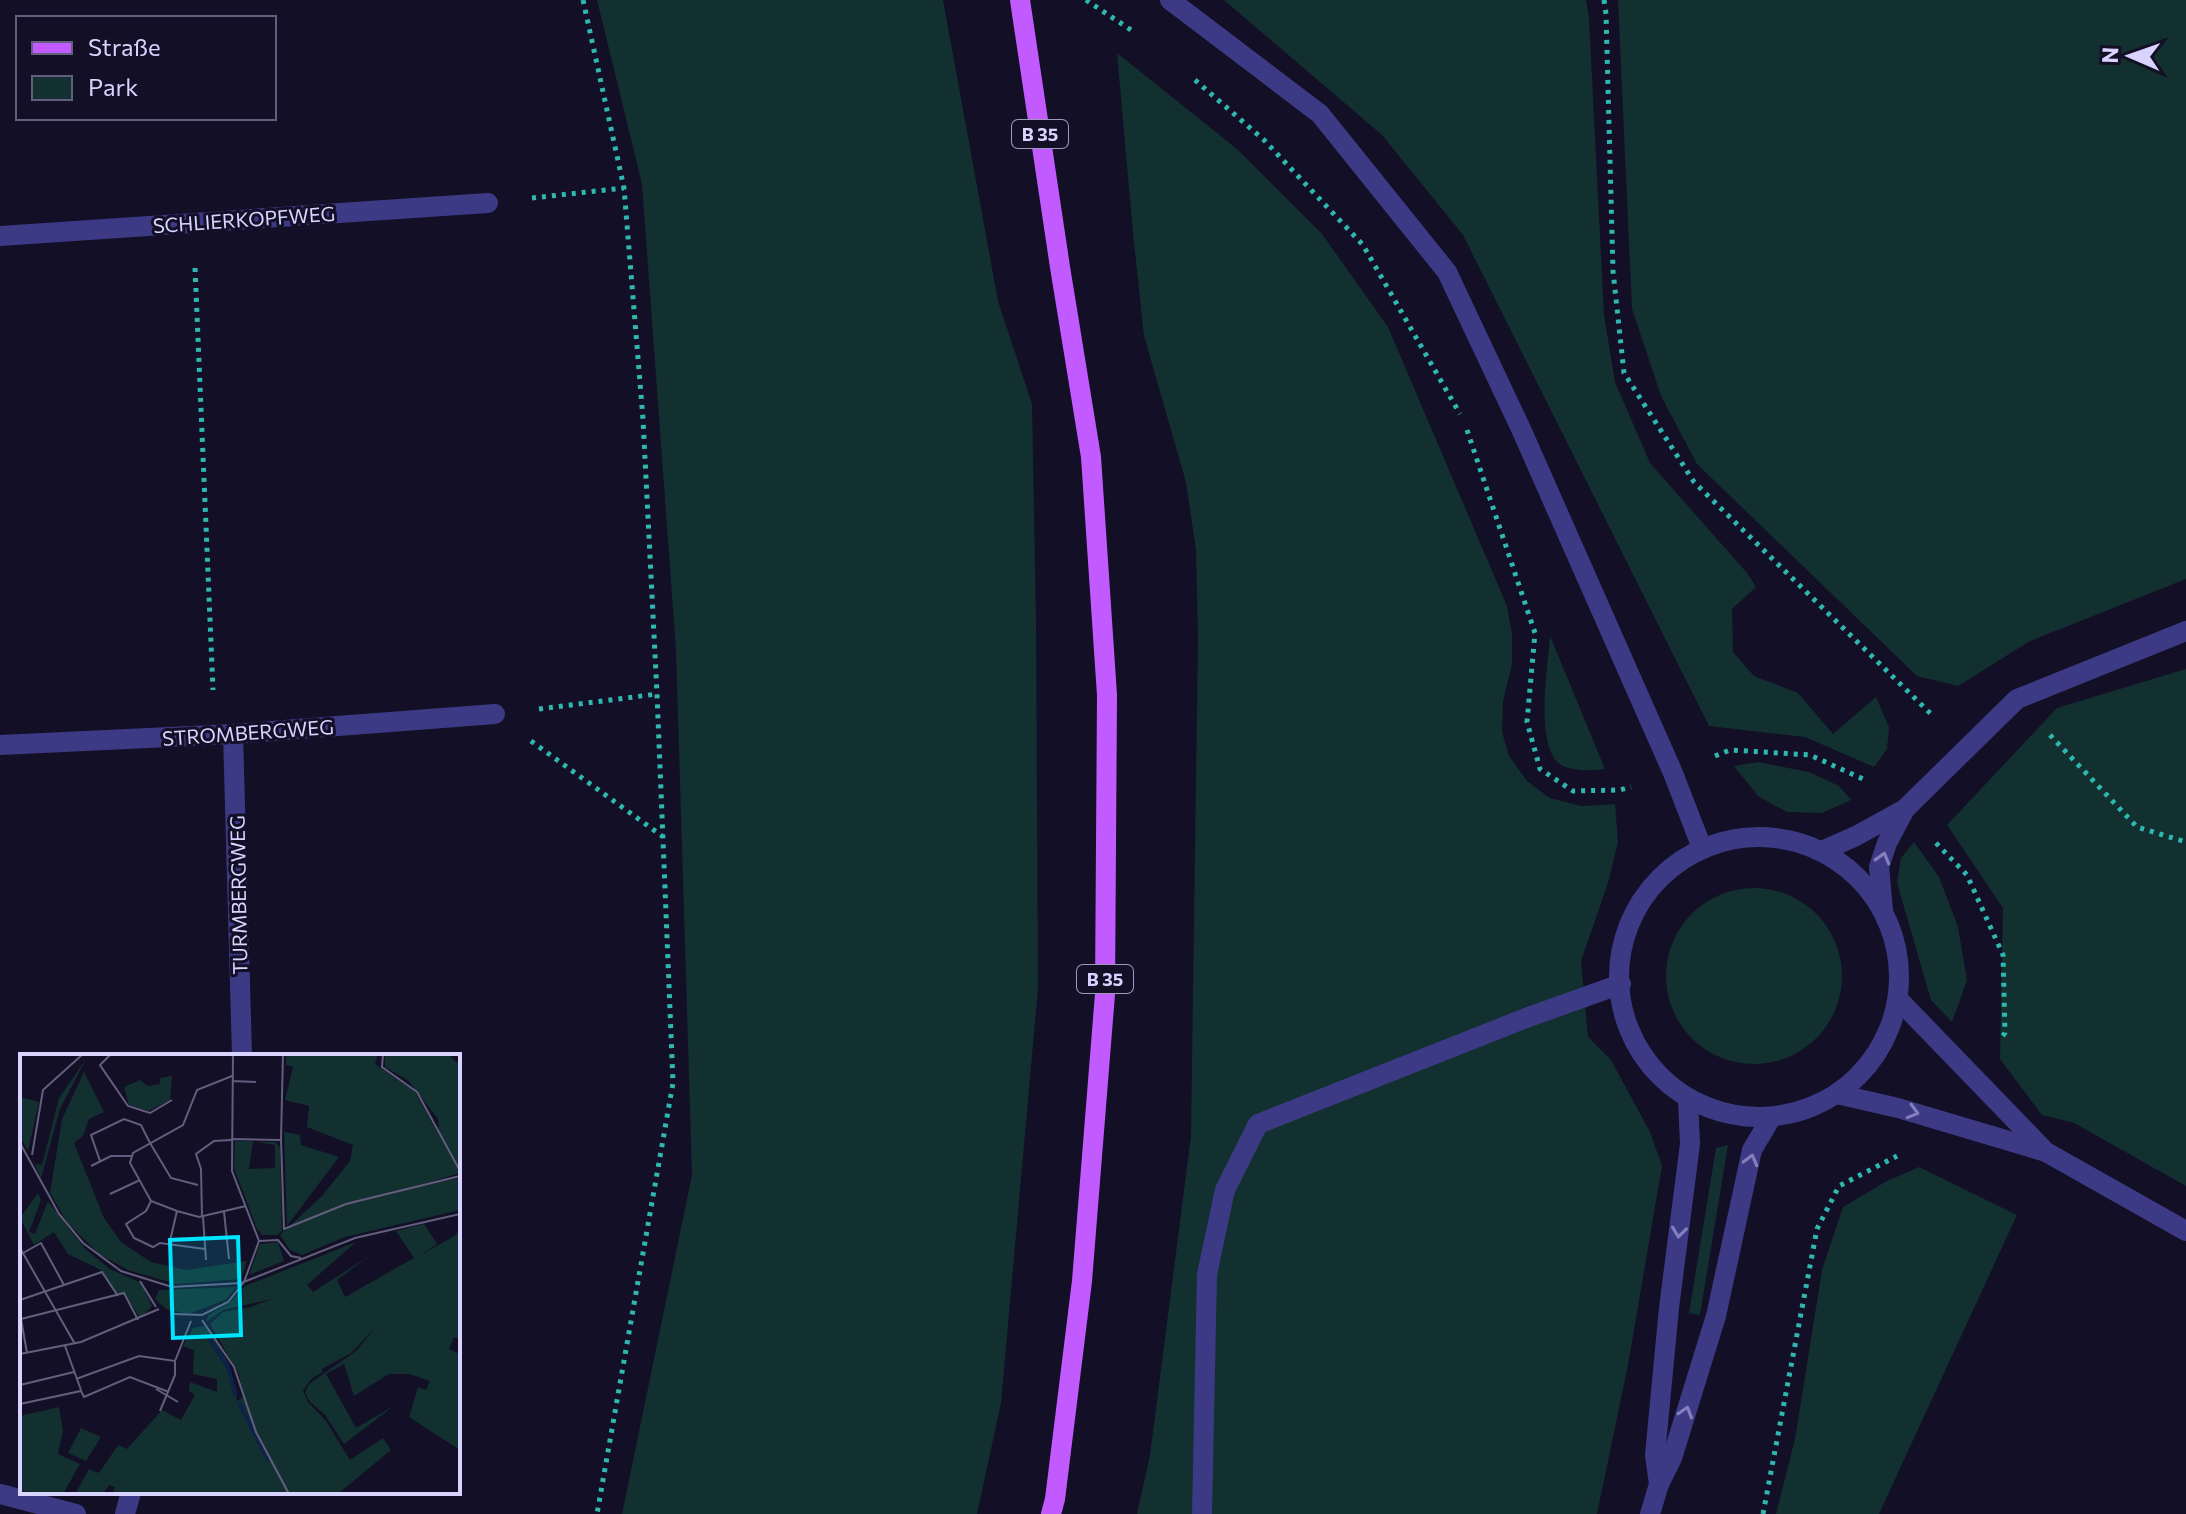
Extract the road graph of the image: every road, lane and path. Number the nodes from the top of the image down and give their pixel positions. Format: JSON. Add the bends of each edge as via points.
{"nodes":[{"id":1,"x":583,"y":0,"type":"edge"},
{"id":2,"x":1020,"y":0,"type":"edge"},
{"id":3,"x":1086,"y":0,"type":"edge"},
{"id":4,"x":1170,"y":0,"type":"edge"},
{"id":5,"x":1604,"y":0,"type":"edge"},
{"id":6,"x":1144,"y":38,"type":"dead end"},
{"id":7,"x":624,"y":188,"type":"junction"},
{"id":8,"x":488,"y":203,"type":"joint"},
{"id":9,"x":193,"y":222,"type":"junction"},
{"id":10,"x":0,"y":236,"type":"edge"},
{"id":11,"x":2186,"y":631,"type":"edge"},
{"id":12,"x":657,"y":694,"type":"junction"},
{"id":13,"x":2017,"y":699,"type":"junction"},
{"id":14,"x":495,"y":714,"type":"junction"},
{"id":15,"x":224,"y":734,"type":"junction"},
{"id":16,"x":0,"y":745,"type":"edge"},
{"id":17,"x":1965,"y":748,"type":"junction"},
{"id":18,"x":1905,"y":809,"type":"junction"},
{"id":19,"x":662,"y":836,"type":"junction"},
{"id":20,"x":2186,"y":842,"type":"edge"},
{"id":21,"x":1702,"y":848,"type":"junction"},
{"id":22,"x":1822,"y":851,"type":"junction"},
{"id":23,"x":1883,"y":910,"type":"junction"},
{"id":24,"x":1621,"y":984,"type":"junction"},
{"id":25,"x":1898,"y":999,"type":"junction"},
{"id":26,"x":242,"y":1054,"type":"edge"},
{"id":27,"x":1837,"y":1094,"type":"junction"},
{"id":28,"x":1688,"y":1099,"type":"junction"},
{"id":29,"x":1771,"y":1118,"type":"junction"},
{"id":30,"x":2046,"y":1152,"type":"junction"},
{"id":31,"x":2186,"y":1231,"type":"edge"},
{"id":32,"x":1659,"y":1484,"type":"junction"},
{"id":33,"x":0,"y":1494,"type":"edge"},
{"id":34,"x":130,"y":1494,"type":"edge"},
{"id":35,"x":1054,"y":1509,"type":"edge"},
{"id":36,"x":76,"y":1514,"type":"edge"},
{"id":37,"x":125,"y":1514,"type":"edge"},
{"id":38,"x":597,"y":1514,"type":"edge"},
{"id":39,"x":1202,"y":1514,"type":"edge"},
{"id":40,"x":1650,"y":1514,"type":"edge"}],
"edges":[{"from":1,"to":7,"type":"path"},
{"from":2,"to":35,"type":"main road","number":"B 35","via":[[1091,457],[1107,695],[1105,994],[1082,1281]]},
{"from":3,"to":6,"type":"path"},
{"from":4,"to":21,"type":"street","via":[[1320,114],[1447,272]]},
{"from":5,"to":17,"type":"path","via":[[1613,271],[1624,373],[1694,482]]},
{"from":7,"to":8,"type":"path"},
{"from":7,"to":12,"type":"path"},
{"from":8,"to":9,"type":"street","name":"SCHLIERKOPFWEG"},
{"from":9,"to":10,"type":"street","name":"SCHLIERKOPFWEG"},
{"from":9,"to":15,"type":"path"},
{"from":11,"to":13,"type":"street"},
{"from":12,"to":14,"type":"path"},
{"from":12,"to":19,"type":"path"},
{"from":13,"to":17,"type":"street"},
{"from":13,"to":20,"type":"path","via":[[2137,827]]},
{"from":14,"to":15,"type":"street","name":"STROMBERGWEG"},
{"from":14,"to":19,"type":"path"},
{"from":15,"to":16,"type":"street","name":"STROMBERGWEG"},
{"from":15,"to":26,"type":"street","name":"TURMBERGWEG"},
{"from":17,"to":18,"type":"street"},
{"from":18,"to":22,"type":"street"},
{"from":23,"to":18,"type":"street","one_way":true,"via":[[1879,867]]},
{"from":19,"to":38,"type":"path","via":[[673,1083]]},
{"from":21,"to":22,"type":"street","via":[[1741,837],[1782,838]]},
{"from":21,"to":24,"type":"street","via":[[1659,878],[1630,920],[1619,969]]},
{"from":22,"to":23,"type":"street","via":[[1855,874]]},
{"from":23,"to":25,"type":"street","via":[[1898,953]]},
{"from":24,"to":28,"type":"street","via":[[1625,1020],[1649,1065]]},
{"from":24,"to":39,"type":"street","via":[[1258,1124],[1225,1190],[1207,1274]]},
{"from":25,"to":27,"type":"street","via":[[1884,1042],[1863,1072]]},
{"from":25,"to":30,"type":"street"},
{"from":27,"to":29,"type":"street","via":[[1805,1110]]},
{"from":27,"to":30,"type":"street","one_way":true},
{"from":28,"to":29,"type":"street","via":[[1723,1114]]},
{"from":28,"to":32,"type":"street","one_way":true,"via":[[1690,1144],[1655,1455]]},
{"from":32,"to":29,"type":"street","one_way":true,"via":[[1716,1316],[1752,1150]]},
{"from":30,"to":31,"type":"street"},
{"from":32,"to":40,"type":"street"},
{"from":33,"to":36,"type":"street"},
{"from":34,"to":37,"type":"street"}]}
